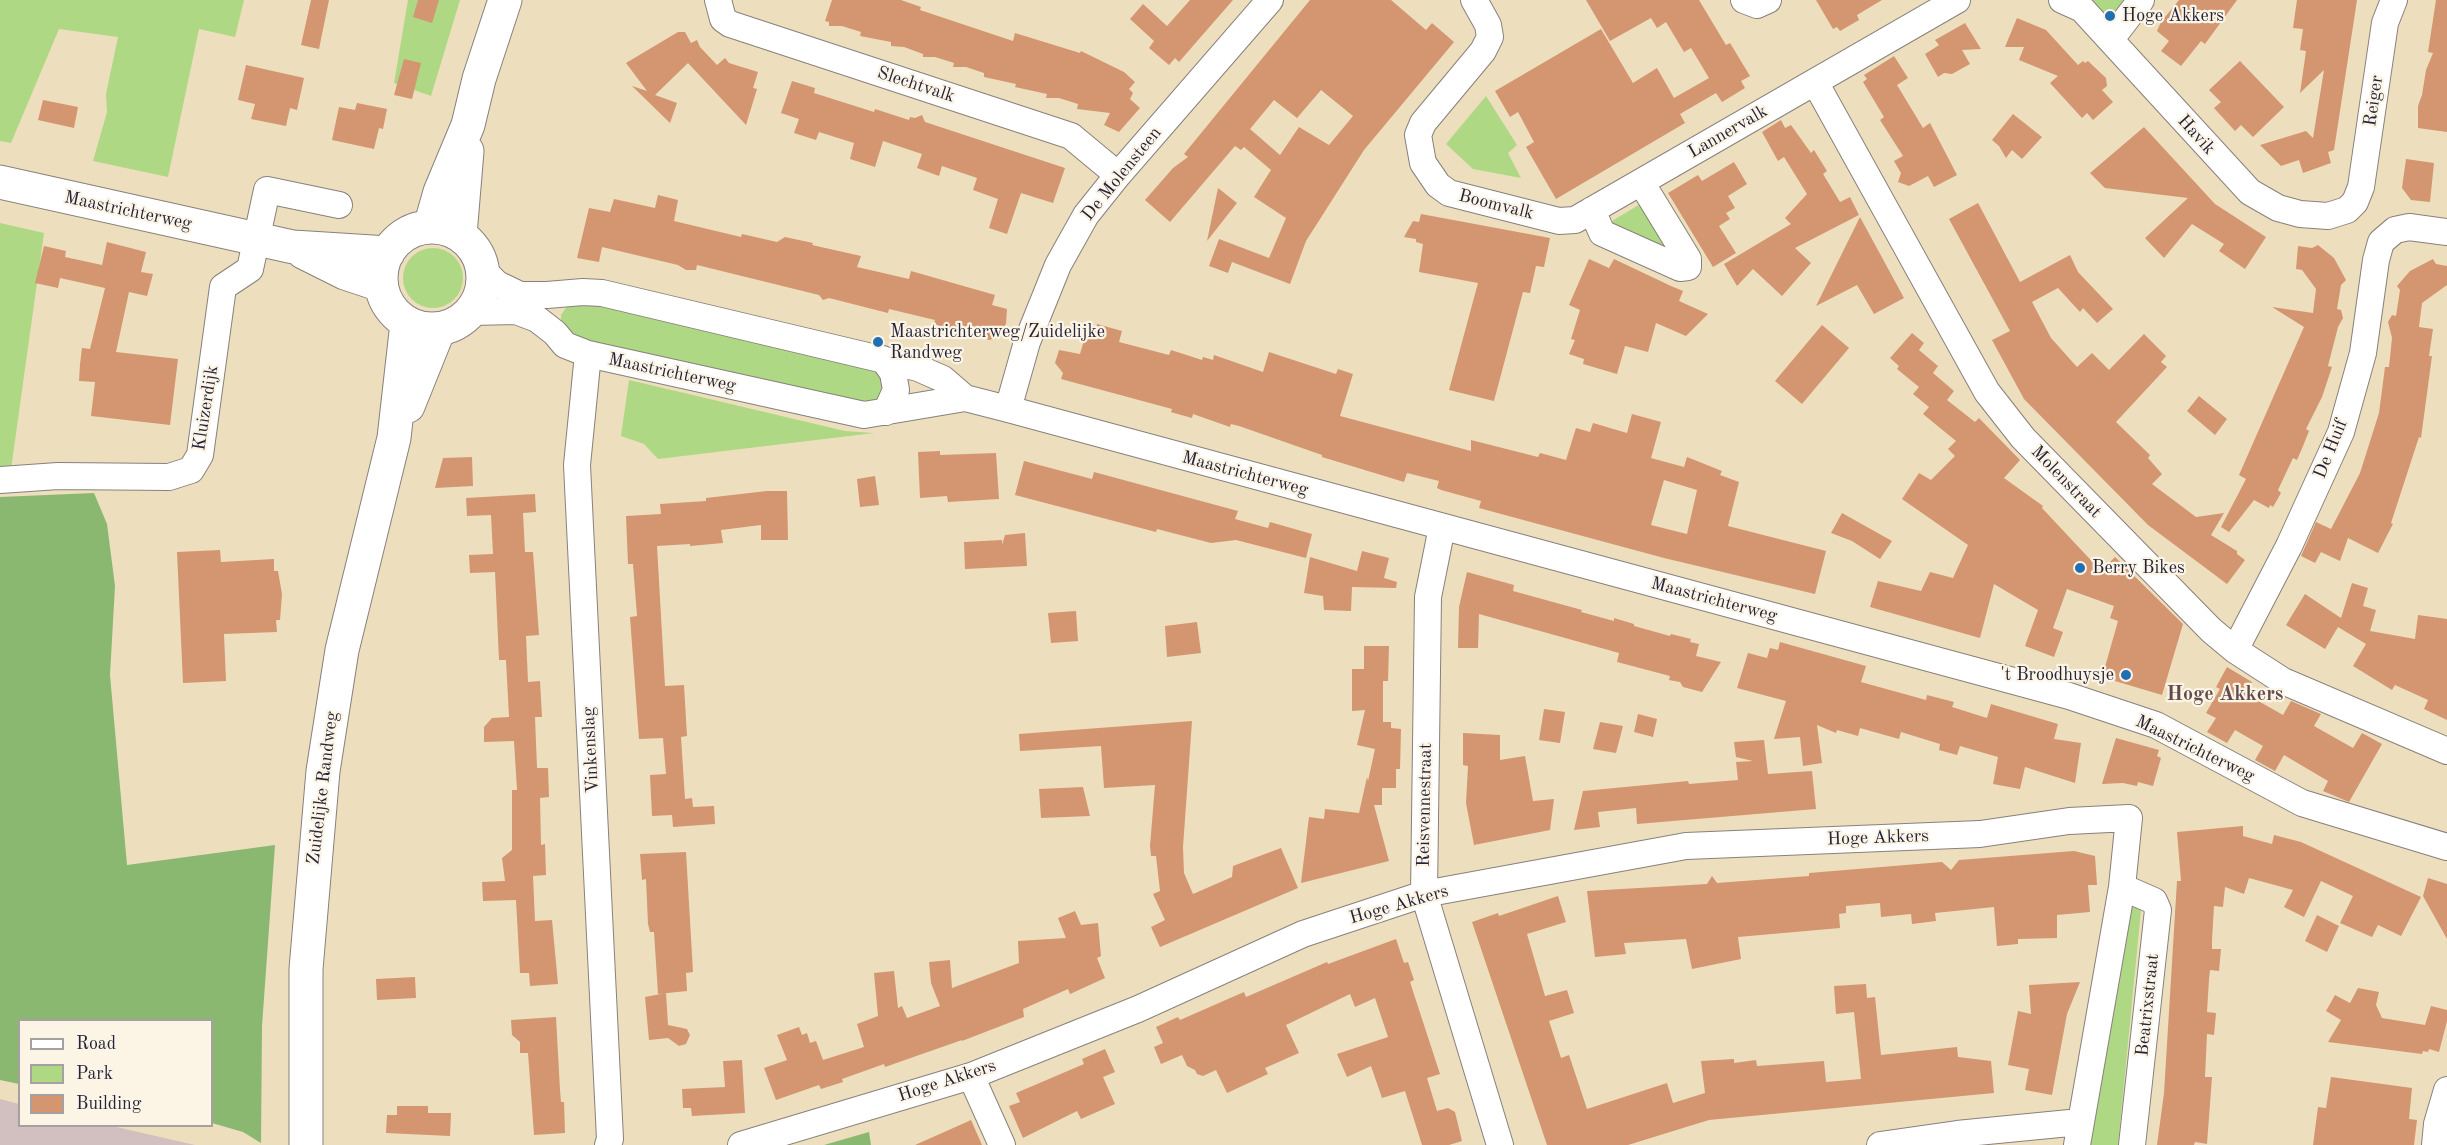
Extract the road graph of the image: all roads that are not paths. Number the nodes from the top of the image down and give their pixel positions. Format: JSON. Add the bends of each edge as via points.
{"nodes":[{"id":1,"x":505,"y":0,"type":"edge"},
{"id":2,"x":718,"y":0,"type":"edge"},
{"id":3,"x":1270,"y":0,"type":"edge"},
{"id":4,"x":1474,"y":0,"type":"edge"},
{"id":5,"x":1744,"y":0,"type":"edge"},
{"id":6,"x":1768,"y":0,"type":"edge"},
{"id":7,"x":1957,"y":0,"type":"edge"},
{"id":8,"x":2062,"y":0,"type":"edge"},
{"id":9,"x":2141,"y":0,"type":"edge"},
{"id":10,"x":2394,"y":0,"type":"edge"},
{"id":11,"x":2110,"y":39,"type":"junction"},
{"id":12,"x":1815,"y":82,"type":"junction"},
{"id":13,"x":1118,"y":175,"type":"junction"},
{"id":14,"x":0,"y":182,"type":"edge"},
{"id":15,"x":1641,"y":182,"type":"junction"},
{"id":16,"x":2355,"y":202,"type":"joint"},
{"id":17,"x":339,"y":206,"type":"dead end"},
{"id":18,"x":1592,"y":210,"type":"junction"},
{"id":19,"x":445,"y":231,"type":"junction"},
{"id":20,"x":2447,"y":232,"type":"edge"},
{"id":21,"x":256,"y":239,"type":"junction"},
{"id":22,"x":293,"y":247,"type":"junction"},
{"id":23,"x":388,"y":253,"type":"junction"},
{"id":24,"x":483,"y":270,"type":"junction"},
{"id":25,"x":381,"y":285,"type":"junction"},
{"id":26,"x":565,"y":294,"type":"junction"},
{"id":27,"x":470,"y":312,"type":"junction"},
{"id":28,"x":407,"y":323,"type":"junction"},
{"id":29,"x":439,"y":329,"type":"junction"},
{"id":30,"x":555,"y":333,"type":"junction"},
{"id":31,"x":588,"y":354,"type":"junction"},
{"id":32,"x":883,"y":359,"type":"junction"},
{"id":33,"x":965,"y":398,"type":"junction"},
{"id":34,"x":1008,"y":409,"type":"junction"},
{"id":35,"x":886,"y":412,"type":"junction"},
{"id":36,"x":394,"y":438,"type":"junction"},
{"id":37,"x":0,"y":480,"type":"edge"},
{"id":38,"x":1442,"y":527,"type":"junction"},
{"id":39,"x":2235,"y":650,"type":"junction"},
{"id":40,"x":2447,"y":751,"type":"edge"},
{"id":41,"x":2447,"y":847,"type":"edge"},
{"id":42,"x":2122,"y":887,"type":"junction"},
{"id":43,"x":1424,"y":894,"type":"junction"},
{"id":44,"x":971,"y":1076,"type":"junction"},
{"id":45,"x":2447,"y":1090,"type":"edge"},
{"id":46,"x":2078,"y":1133,"type":"edge"},
{"id":47,"x":306,"y":1145,"type":"edge"},
{"id":48,"x":608,"y":1145,"type":"edge"},
{"id":49,"x":741,"y":1145,"type":"edge"},
{"id":50,"x":1002,"y":1145,"type":"edge"},
{"id":51,"x":1500,"y":1145,"type":"edge"},
{"id":52,"x":1880,"y":1145,"type":"edge"},
{"id":53,"x":2132,"y":1145,"type":"edge"},
{"id":54,"x":2435,"y":1145,"type":"edge"}],
"edges":[{"from":1,"to":19,"type":"main road","via":[[468,125],[464,199]]},
{"from":2,"to":13,"type":"street","name":"Slechtvalk","via":[[723,19],[730,24],[1071,136]]},
{"from":3,"to":13,"type":"street","name":"De Molensteen"},
{"from":4,"to":18,"type":"street","name":"Boomvalk","via":[[1490,37],[1483,51],[1423,123],[1418,135],[1423,163],[1449,193],[1486,204],[1559,220],[1575,220]]},
{"from":5,"to":6,"type":"street","via":[[1758,5]]},
{"from":7,"to":12,"type":"street"},
{"from":8,"to":11,"type":"street","name":"Havik","via":[[2082,9]]},
{"from":9,"to":11,"type":"street"},
{"from":10,"to":16,"type":"street","name":"Reiger","via":[[2385,23],[2361,187]]},
{"from":11,"to":16,"type":"street","name":"Havik","via":[[2250,192],[2300,214],[2328,216],[2347,210]]},
{"from":12,"to":15,"type":"street","name":"Lannervalk"},
{"from":12,"to":39,"type":"street","name":"Molenstraat","via":[[1987,392],[2006,418],[2211,630]]},
{"from":13,"to":34,"type":"street","name":"De Molensteen","via":[[1086,215],[1058,265],[1027,342]]},
{"from":14,"to":21,"type":"main road","name":"Maastrichterweg"},
{"from":15,"to":18,"type":"street","name":"Lannervalk"},
{"from":15,"to":18,"type":"street","via":[[1688,259],[1688,267],[1680,268],[1602,233]]},
{"from":17,"to":21,"type":"street","via":[[267,190]]},
{"from":19,"to":23,"type":"main road","via":[[413,230],[398,239]]},
{"from":19,"to":24,"type":"main road","via":[[471,244]]},
{"from":20,"to":39,"type":"street","name":"De Huif","via":[[2409,227],[2395,230],[2381,242],[2362,353],[2341,432],[2289,546]]},
{"from":21,"to":22,"type":"main road","name":"Maastrichterweg"},
{"from":21,"to":37,"type":"street","name":"Kluizerdijk","via":[[250,268],[223,287],[200,455],[191,470],[169,477]]},
{"from":22,"to":23,"type":"main road","name":"Maastrichterweg"},
{"from":22,"to":25,"type":"main road","name":"Maastrichterweg","via":[[345,273]]},
{"from":23,"to":25,"type":"main road"},
{"from":24,"to":26,"type":"street","name":"Maastrichterweg","via":[[497,284],[520,295]]},
{"from":24,"to":27,"type":"main road","via":[[483,285]]},
{"from":25,"to":28,"type":"main road","via":[[390,306]]},
{"from":26,"to":30,"type":"street","via":[[554,318]]},
{"from":26,"to":32,"type":"street","name":"Maastrichterweg","via":[[602,293]]},
{"from":27,"to":29,"type":"main road"},
{"from":27,"to":30,"type":"street","name":"Maastrichterweg","via":[[516,311],[537,319]]},
{"from":28,"to":29,"type":"main road"},
{"from":28,"to":36,"type":"main road","name":"Zuidelijke Randweg"},
{"from":29,"to":36,"type":"main road","name":"Zuidelijke Randweg"},
{"from":30,"to":31,"type":"street","name":"Maastrichterweg","via":[[565,345]]},
{"from":31,"to":35,"type":"street","name":"Maastrichterweg","via":[[864,415]]},
{"from":31,"to":48,"type":"street","name":"Vinkenslag","via":[[577,465]]},
{"from":32,"to":33,"type":"street","name":"Maastrichterweg","via":[[943,379]]},
{"from":32,"to":35,"type":"street","via":[[893,373],[896,390]]},
{"from":33,"to":34,"type":"street","name":"Maastrichterweg"},
{"from":33,"to":35,"type":"street","name":"Maastrichterweg"},
{"from":34,"to":38,"type":"street","name":"Maastrichterweg"},
{"from":36,"to":47,"type":"main road","name":"Zuidelijke Randweg","via":[[342,650],[323,771],[306,969]]},
{"from":38,"to":41,"type":"street","name":"Maastrichterweg","via":[[2069,696],[2156,725],[2302,803]]},
{"from":38,"to":43,"type":"street","name":"Reisvennestraat","via":[[1428,597]]},
{"from":39,"to":40,"type":"street","name":"Molenstraat","via":[[2283,681]]},
{"from":42,"to":43,"type":"street","name":"Hoge Akkers","via":[[2129,818],[2069,821],[1980,834],[1686,846]]},
{"from":42,"to":46,"type":"street"},
{"from":42,"to":53,"type":"street","name":"Beatrixstraat","via":[[2154,901],[2158,910]]},
{"from":43,"to":44,"type":"street","name":"Hoge Akkers","via":[[1303,934],[1138,1009]]},
{"from":43,"to":51,"type":"street","name":"Reisvennestraat"},
{"from":44,"to":49,"type":"street","name":"Hoge Akkers"},
{"from":44,"to":50,"type":"street"},
{"from":45,"to":54,"type":"street"},
{"from":46,"to":52,"type":"street","via":[[1957,1134]]}]}
